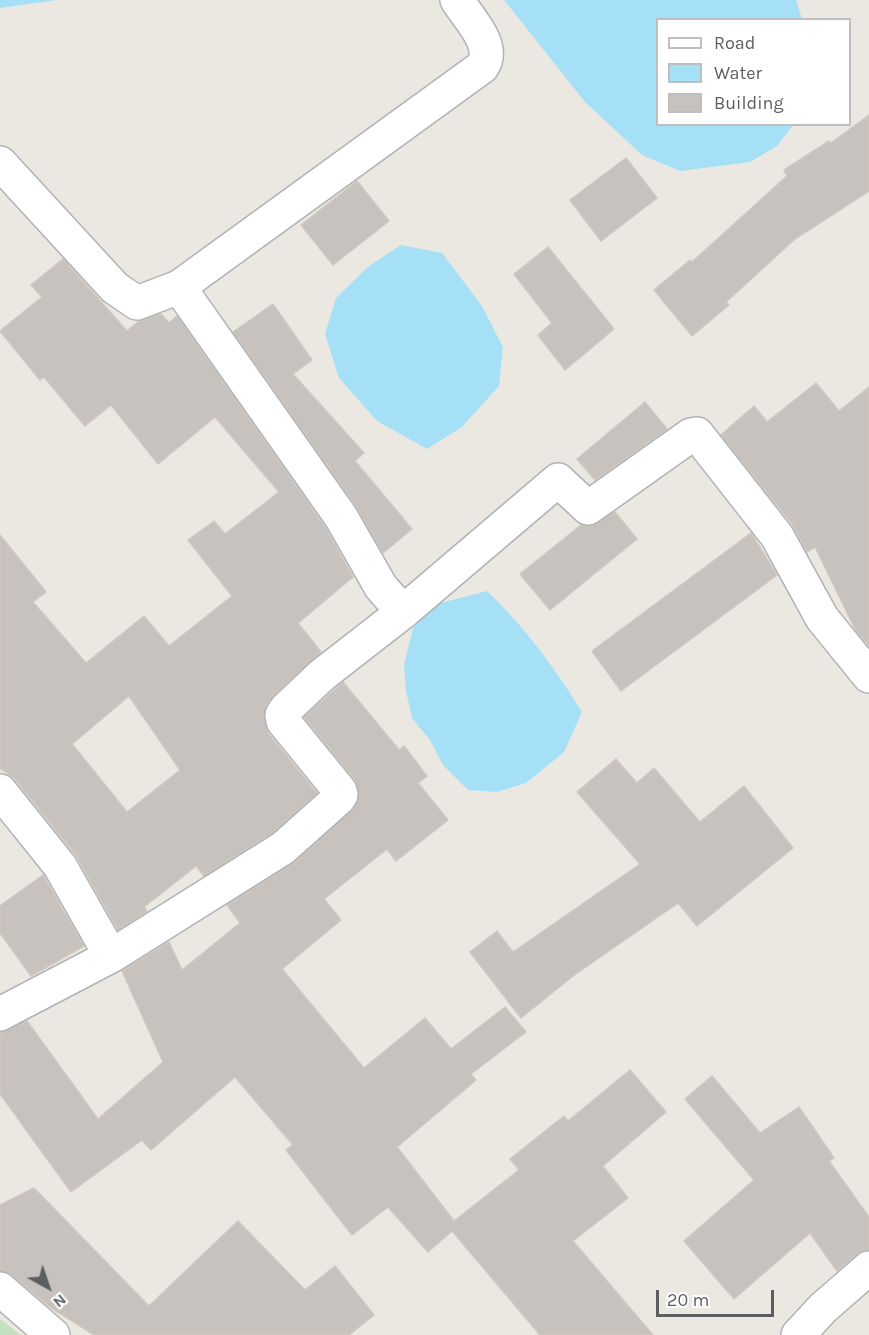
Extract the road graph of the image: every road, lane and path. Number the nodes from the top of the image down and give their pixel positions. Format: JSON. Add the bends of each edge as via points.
{"nodes":[{"id":1,"x":457,"y":0,"type":"edge"},
{"id":2,"x":0,"y":163,"type":"edge"},
{"id":3,"x":179,"y":287,"type":"junction"},
{"id":4,"x":403,"y":612,"type":"junction"},
{"id":5,"x":869,"y":676,"type":"edge"},
{"id":6,"x":0,"y":791,"type":"edge"},
{"id":7,"x":111,"y":956,"type":"junction"},
{"id":8,"x":0,"y":1014,"type":"edge"},
{"id":9,"x":869,"y":1268,"type":"edge"},
{"id":10,"x":0,"y":1289,"type":"edge"},
{"id":11,"x":53,"y":1335,"type":"edge"},
{"id":12,"x":798,"y":1335,"type":"edge"}],
"edges":[{"from":1,"to":3,"type":"street","via":[[488,48],[488,59],[482,68]]},
{"from":2,"to":3,"type":"street","via":[[115,288],[137,303]]},
{"from":3,"to":4,"type":"street","via":[[341,517],[381,587]]},
{"from":4,"to":5,"type":"street","via":[[558,480],[588,508],[697,434],[777,536],[822,618]]},
{"from":4,"to":7,"type":"street","via":[[322,675],[282,715],[340,791],[338,799],[283,848]]},
{"from":6,"to":7,"type":"street","via":[[60,866]]},
{"from":7,"to":8,"type":"street"},
{"from":9,"to":12,"type":"street"},
{"from":10,"to":11,"type":"street"}]}
